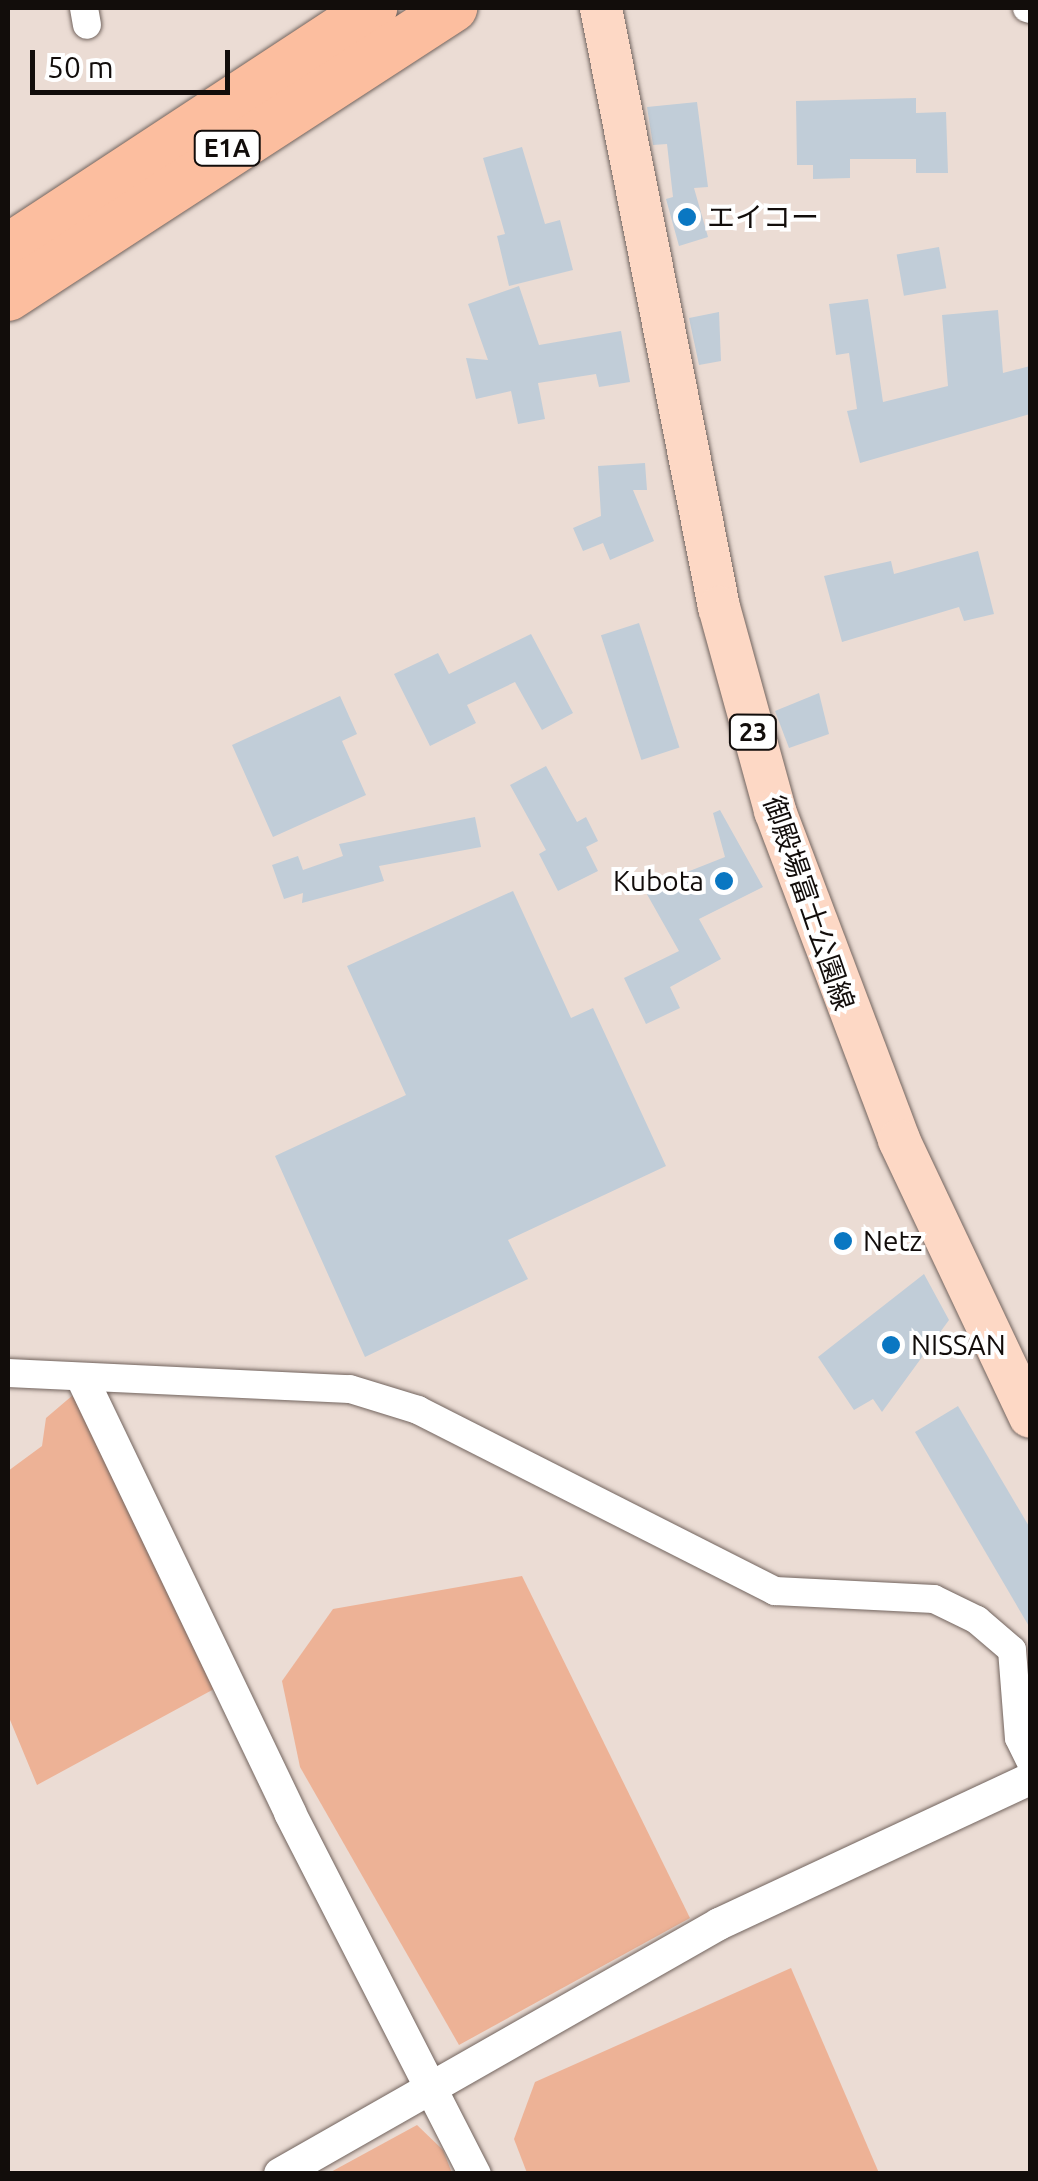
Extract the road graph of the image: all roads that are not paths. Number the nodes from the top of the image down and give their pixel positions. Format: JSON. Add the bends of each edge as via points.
{"nodes":[{"id":1,"x":373,"y":8,"type":"edge"},
{"id":2,"x":452,"y":8,"type":"edge"},
{"id":3,"x":601,"y":8,"type":"edge"},
{"id":4,"x":8,"y":248,"type":"edge"},
{"id":5,"x":8,"y":297,"type":"edge"},
{"id":6,"x":8,"y":1373,"type":"edge"},
{"id":7,"x":83,"y":1380,"type":"junction"},
{"id":8,"x":1030,"y":1417,"type":"edge"},
{"id":9,"x":1030,"y":1761,"type":"edge"},
{"id":10,"x":1030,"y":1779,"type":"edge"},
{"id":11,"x":432,"y":2090,"type":"junction"},
{"id":12,"x":280,"y":2174,"type":"edge"},
{"id":13,"x":474,"y":2174,"type":"edge"}],
"edges":[{"from":1,"to":4,"type":"highway","number":"E1A"},
{"from":2,"to":5,"type":"highway","number":"E1A"},
{"from":3,"to":8,"type":"main road","name":"御殿場富士公園線","number":"23","via":[[719,607],[774,811],[898,1140]]},
{"from":6,"to":7,"type":"street"},
{"from":7,"to":9,"type":"street","via":[[350,1389],[418,1410],[775,1591],[934,1599],[977,1620],[1012,1650],[1019,1738]]},
{"from":7,"to":11,"type":"street"},
{"from":10,"to":11,"type":"street","via":[[719,1924]]},
{"from":11,"to":12,"type":"street"},
{"from":11,"to":13,"type":"street"}]}
